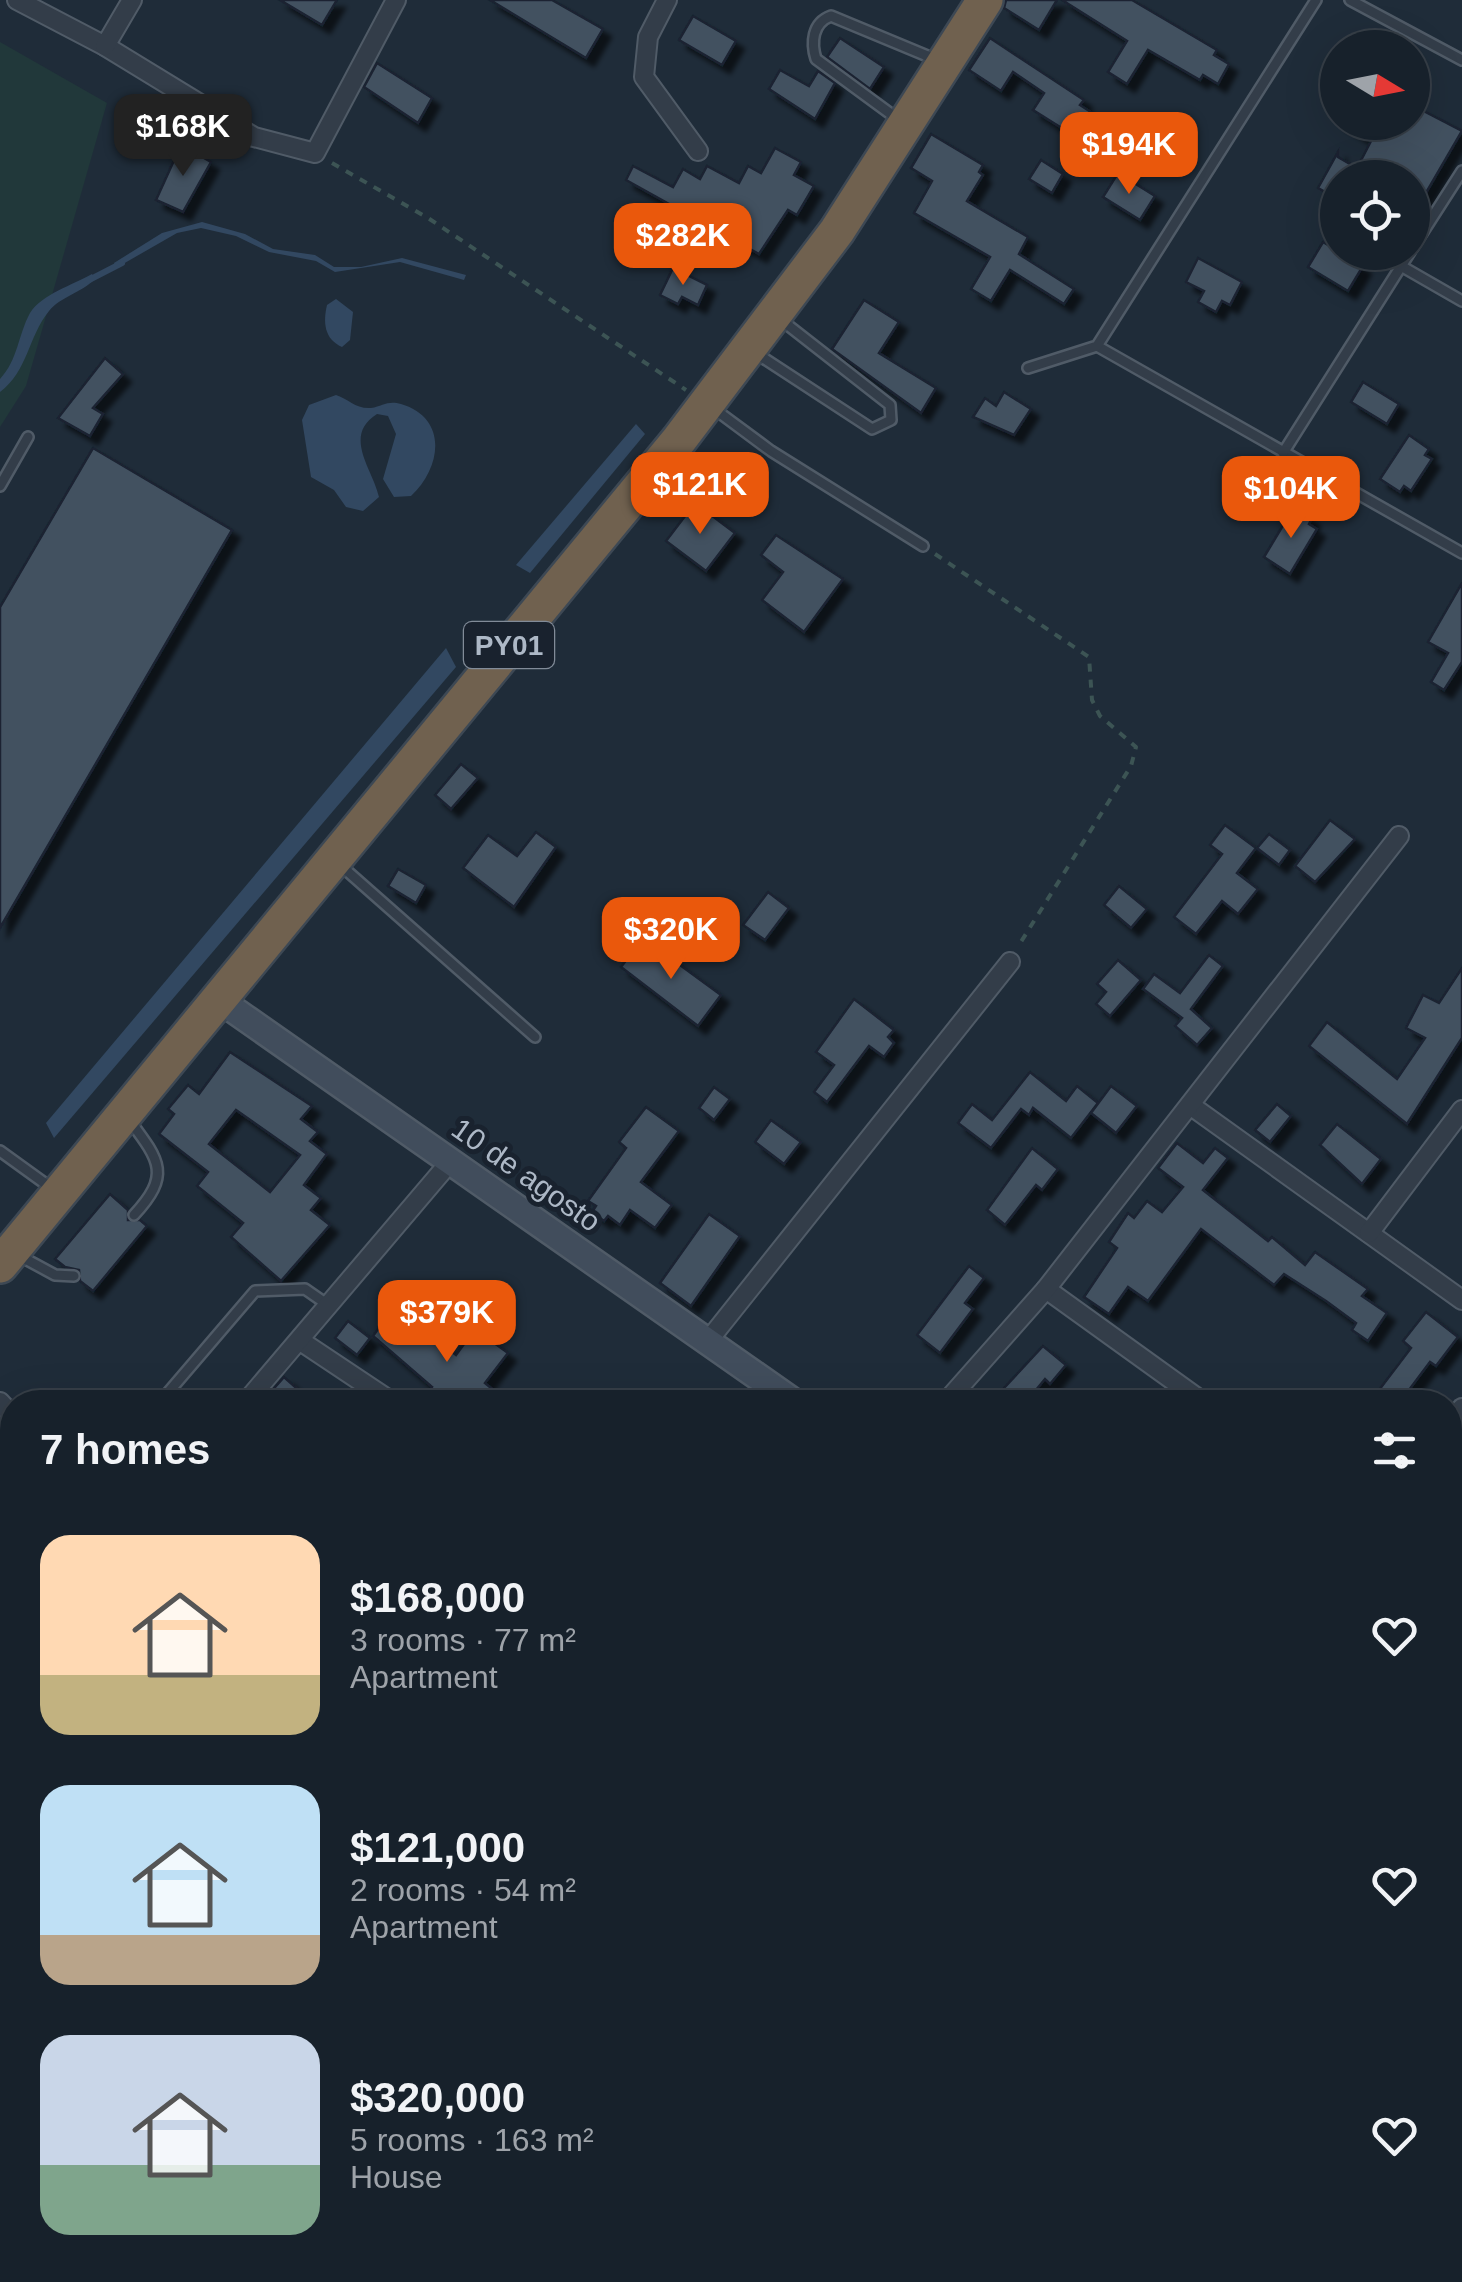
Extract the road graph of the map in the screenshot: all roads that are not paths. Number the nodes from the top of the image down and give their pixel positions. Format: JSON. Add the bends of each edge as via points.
{"nodes":[{"id":1,"x":17,"y":0,"type":"edge"},
{"id":2,"x":132,"y":0,"type":"edge"},
{"id":3,"x":396,"y":0,"type":"edge"},
{"id":4,"x":666,"y":0,"type":"edge"},
{"id":5,"x":985,"y":0,"type":"edge"},
{"id":6,"x":1316,"y":0,"type":"edge"},
{"id":7,"x":1350,"y":0,"type":"edge"},
{"id":8,"x":105,"y":46,"type":"junction"},
{"id":9,"x":1462,"y":60,"type":"edge"},
{"id":10,"x":945,"y":62,"type":"junction"},
{"id":11,"x":905,"y":124,"type":"junction"},
{"id":12,"x":698,"y":151,"type":"dead end"},
{"id":13,"x":1462,"y":171,"type":"edge"},
{"id":14,"x":1430,"y":221,"type":"edge"},
{"id":15,"x":1399,"y":270,"type":"edge"},
{"id":16,"x":1409,"y":270,"type":"edge"},
{"id":17,"x":1462,"y":301,"type":"edge"},
{"id":18,"x":774,"y":314,"type":"junction"},
{"id":19,"x":1097,"y":346,"type":"junction"},
{"id":20,"x":748,"y":348,"type":"junction"},
{"id":21,"x":1028,"y":368,"type":"dead end"},
{"id":22,"x":706,"y":403,"type":"junction"},
{"id":23,"x":28,"y":437,"type":"dead end"},
{"id":24,"x":1283,"y":453,"type":"junction"},
{"id":25,"x":0,"y":486,"type":"edge"},
{"id":26,"x":923,"y":546,"type":"road end"},
{"id":27,"x":1462,"y":553,"type":"edge"},
{"id":28,"x":1398,"y":836,"type":"dead end"},
{"id":29,"x":332,"y":858,"type":"junction"},
{"id":30,"x":1010,"y":962,"type":"road end"},
{"id":31,"x":221,"y":1000,"type":"junction"},
{"id":32,"x":535,"y":1036,"type":"dead end"},
{"id":33,"x":1190,"y":1104,"type":"junction"},
{"id":34,"x":1462,"y":1110,"type":"edge"},
{"id":35,"x":126,"y":1114,"type":"junction"},
{"id":36,"x":0,"y":1151,"type":"edge"},
{"id":37,"x":450,"y":1162,"type":"junction"},
{"id":38,"x":59,"y":1194,"type":"junction"},
{"id":39,"x":134,"y":1215,"type":"dead end"},
{"id":40,"x":1369,"y":1232,"type":"junction"},
{"id":41,"x":6,"y":1258,"type":"edge"},
{"id":42,"x":74,"y":1276,"type":"dead end"},
{"id":43,"x":1046,"y":1289,"type":"junction"},
{"id":44,"x":1462,"y":1300,"type":"edge"},
{"id":45,"x":330,"y":1307,"type":"junction"},
{"id":46,"x":708,"y":1341,"type":"junction"},
{"id":47,"x":302,"y":1342,"type":"junction"},
{"id":48,"x":170,"y":1390,"type":"edge"},
{"id":49,"x":257,"y":1390,"type":"edge"},
{"id":50,"x":374,"y":1390,"type":"edge"},
{"id":51,"x":777,"y":1390,"type":"edge"},
{"id":52,"x":957,"y":1390,"type":"edge"},
{"id":53,"x":1186,"y":1390,"type":"edge"}],
"edges":[{"from":1,"to":8,"type":"street"},
{"from":2,"to":8,"type":"street"},
{"from":3,"to":8,"type":"street","via":[[315,154],[254,137]]},
{"from":4,"to":12,"type":"street","via":[[648,37],[644,77]]},
{"from":5,"to":10,"type":"highway","number":"PY01"},
{"from":6,"to":19,"type":"lane"},
{"from":7,"to":9,"type":"lane"},
{"from":10,"to":11,"type":"highway","number":"PY01"},
{"from":10,"to":11,"type":"lane","via":[[850,21],[831,16],[819,24],[816,59]]},
{"from":11,"to":18,"type":"highway","number":"PY01"},
{"from":13,"to":14,"type":"lane"},
{"from":15,"to":24,"type":"lane"},
{"from":16,"to":17,"type":"lane"},
{"from":18,"to":20,"type":"highway","number":"PY01"},
{"from":18,"to":20,"type":"lane","via":[[890,405],[892,420],[872,429]]},
{"from":19,"to":21,"type":"lane"},
{"from":19,"to":24,"type":"lane"},
{"from":20,"to":22,"type":"highway","number":"PY01"},
{"from":22,"to":26,"type":"lane"},
{"from":22,"to":29,"type":"highway","number":"PY01"},
{"from":23,"to":25,"type":"lane"},
{"from":24,"to":27,"type":"lane"},
{"from":28,"to":33,"type":"street"},
{"from":29,"to":31,"type":"highway","number":"PY01"},
{"from":29,"to":32,"type":"lane"},
{"from":30,"to":46,"type":"street"},
{"from":31,"to":35,"type":"highway","number":"PY01"},
{"from":31,"to":37,"type":"street","name":"10 de agosto"},
{"from":33,"to":40,"type":"street"},
{"from":33,"to":43,"type":"street"},
{"from":34,"to":40,"type":"street"},
{"from":35,"to":38,"type":"highway","number":"PY01"},
{"from":35,"to":39,"type":"lane","via":[[158,1168],[154,1194]]},
{"from":36,"to":38,"type":"lane"},
{"from":37,"to":45,"type":"street"},
{"from":37,"to":46,"type":"street","name":"10 de agosto"},
{"from":38,"to":41,"type":"highway","number":"PY01"},
{"from":40,"to":44,"type":"street"},
{"from":41,"to":42,"type":"lane"},
{"from":43,"to":52,"type":"street"},
{"from":43,"to":53,"type":"street"},
{"from":45,"to":47,"type":"street"},
{"from":45,"to":48,"type":"lane","via":[[306,1290],[255,1291]]},
{"from":46,"to":51,"type":"street","name":"10 de agosto"},
{"from":47,"to":49,"type":"street"},
{"from":47,"to":50,"type":"street"}]}
